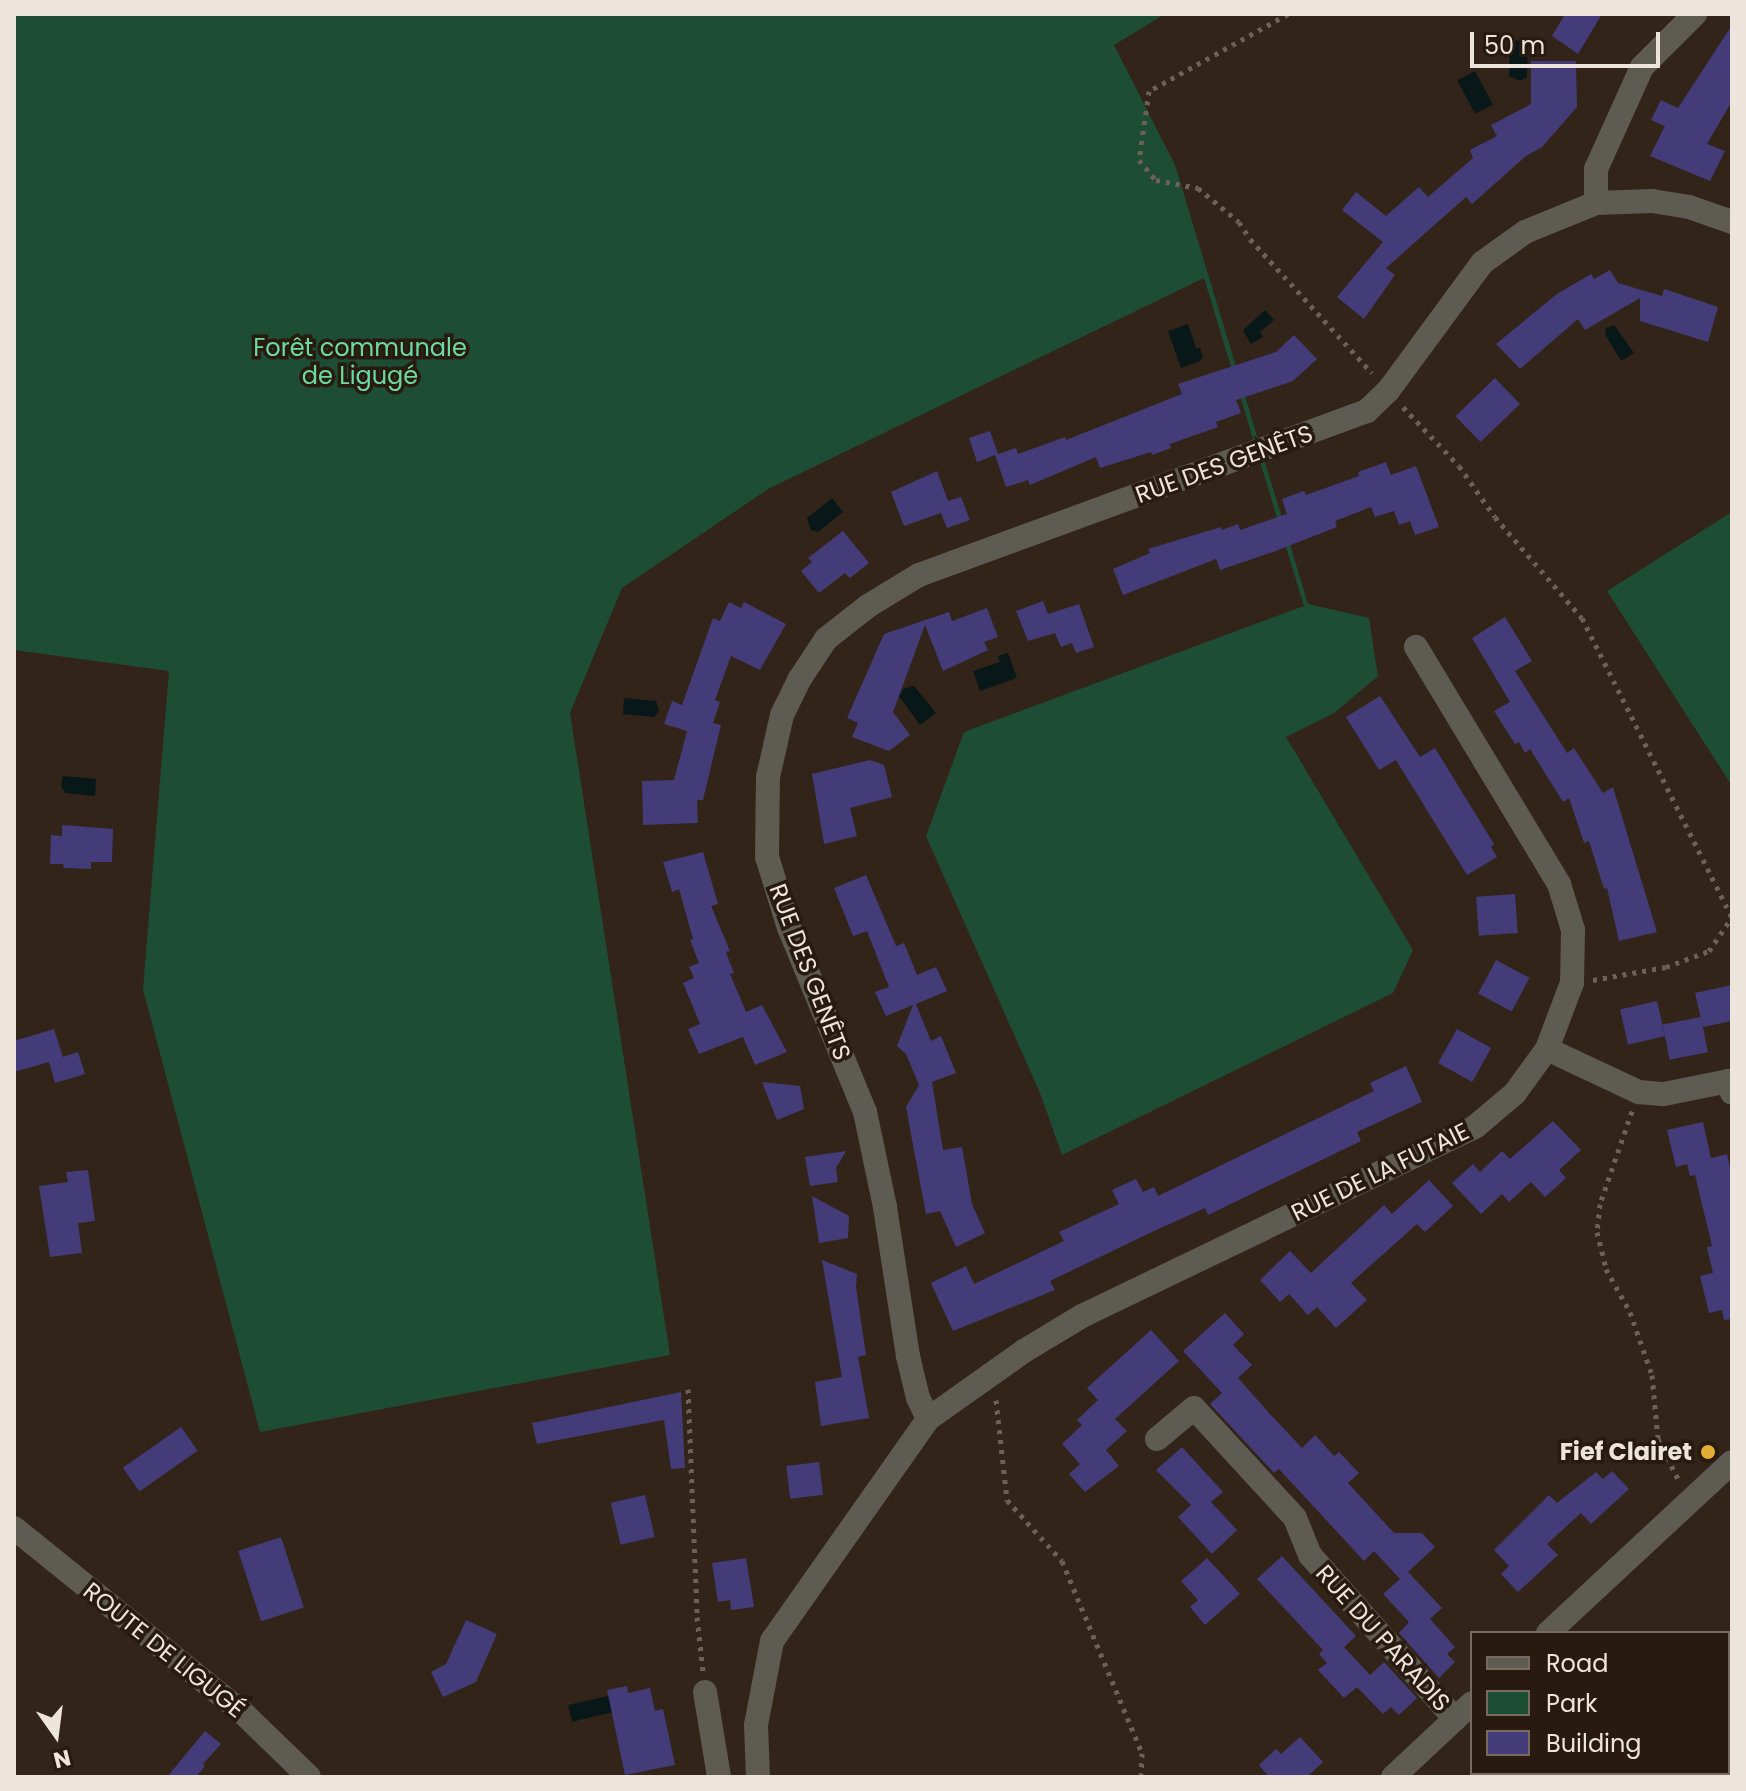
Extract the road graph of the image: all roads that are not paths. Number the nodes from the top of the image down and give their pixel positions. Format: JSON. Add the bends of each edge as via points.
{"nodes":[{"id":1,"x":1695,"y":14,"type":"edge"},
{"id":2,"x":1596,"y":203,"type":"junction"},
{"id":3,"x":1732,"y":222,"type":"edge"},
{"id":4,"x":1416,"y":647,"type":"dead end"},
{"id":5,"x":1547,"y":1049,"type":"junction"},
{"id":6,"x":1732,"y":1093,"type":"edge"},
{"id":7,"x":928,"y":1419,"type":"junction"},
{"id":8,"x":1157,"y":1439,"type":"dead end"},
{"id":9,"x":1732,"y":1462,"type":"edge"},
{"id":10,"x":14,"y":1528,"type":"edge"},
{"id":11,"x":1550,"y":1631,"type":"edge"},
{"id":12,"x":705,"y":1692,"type":"road end"},
{"id":13,"x":1464,"y":1711,"type":"edge"},
{"id":14,"x":309,"y":1777,"type":"edge"},
{"id":15,"x":719,"y":1777,"type":"edge"},
{"id":16,"x":758,"y":1777,"type":"edge"},
{"id":17,"x":1393,"y":1777,"type":"edge"}],
"edges":[{"from":1,"to":2,"type":"street","via":[[1642,67],[1596,169]]},
{"from":2,"to":3,"type":"street","name":"RUE DES GENÊTS","via":[[1652,201]]},
{"from":2,"to":7,"type":"street","name":"RUE DES GENÊTS","via":[[1525,232],[1482,263],[1388,391],[1367,411],[919,575],[826,639],[799,680],[782,715],[768,777],[767,857],[789,928],[865,1112],[908,1356]]},
{"from":4,"to":5,"type":"street","name":"RUE DE LA FUTAIE","via":[[1559,884],[1573,930],[1572,983]]},
{"from":5,"to":6,"type":"street","via":[[1639,1092],[1664,1094],[1729,1081]]},
{"from":5,"to":7,"type":"street","name":"RUE DE LA FUTAIE","via":[[1515,1093],[1476,1126],[1082,1316]]},
{"from":7,"to":16,"type":"street","via":[[772,1641],[756,1725]]},
{"from":8,"to":13,"type":"street","name":"RUE DU PARADIS","via":[[1194,1408],[1295,1518],[1310,1555]]},
{"from":9,"to":11,"type":"street"},
{"from":10,"to":14,"type":"street","name":"ROUTE DE LIGUGÉ","via":[[233,1704]]},
{"from":12,"to":15,"type":"street"},
{"from":13,"to":17,"type":"street"}]}
